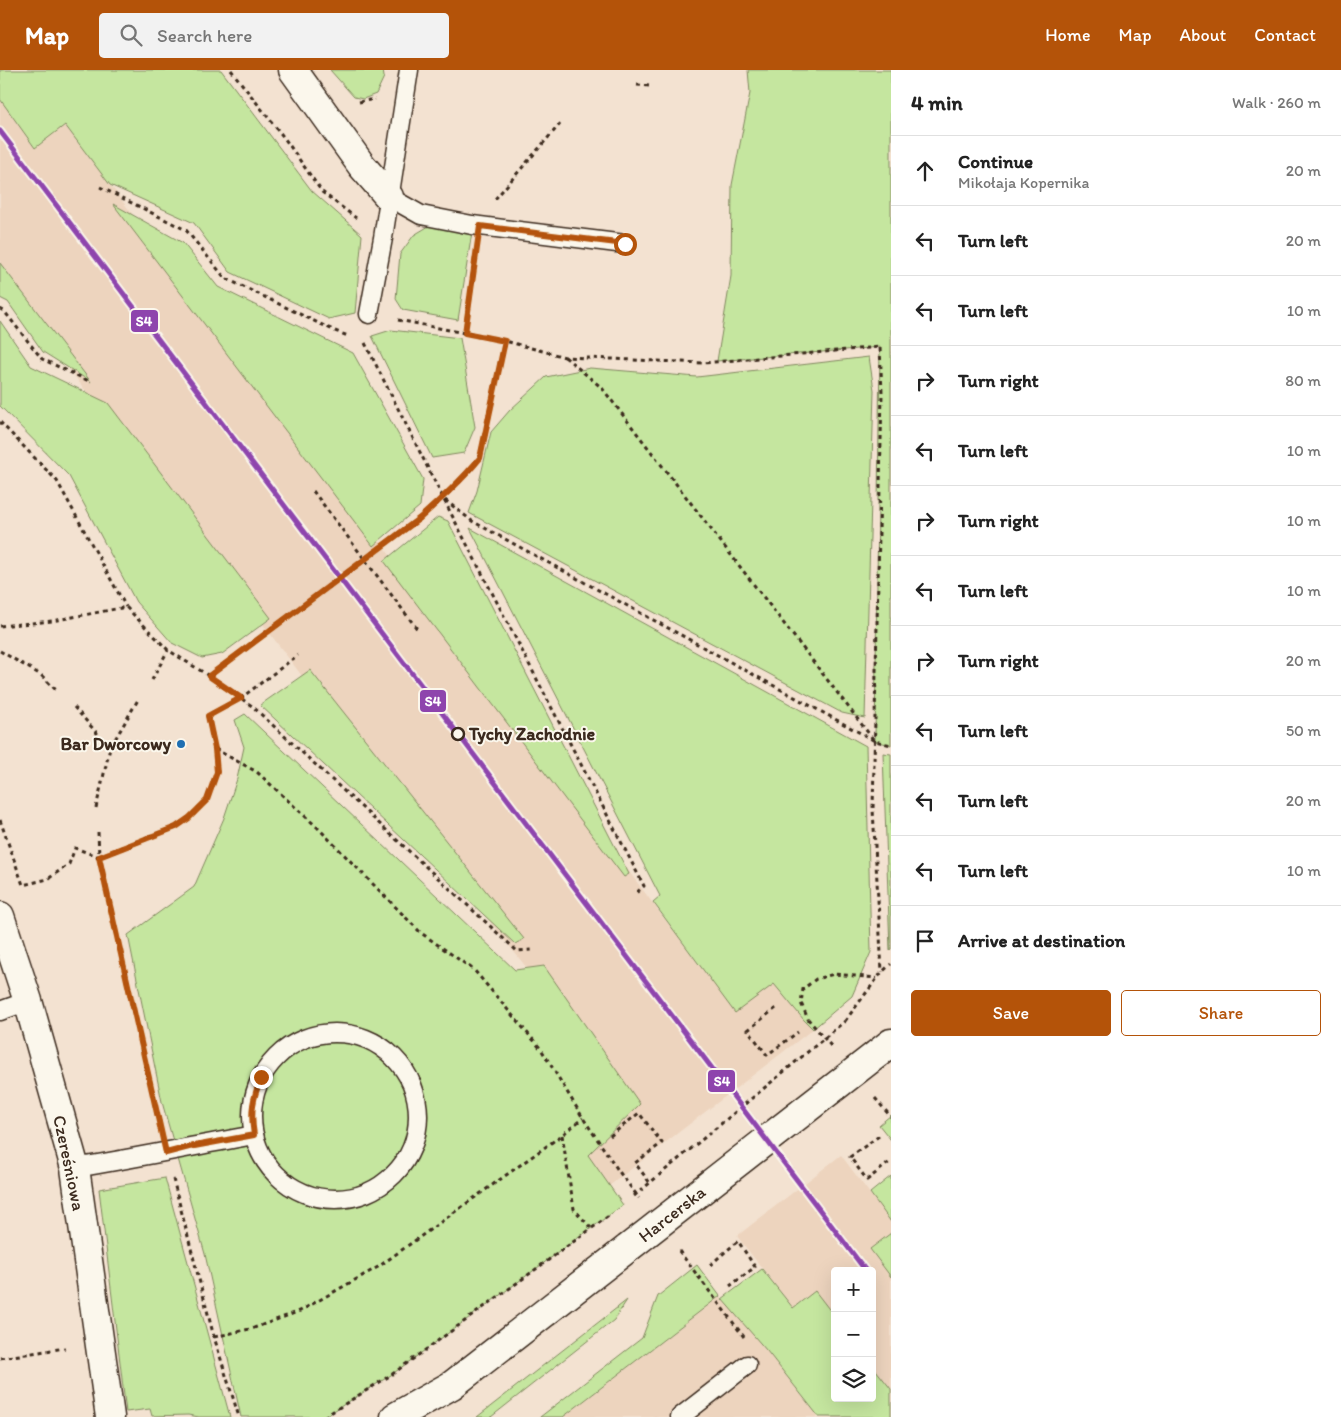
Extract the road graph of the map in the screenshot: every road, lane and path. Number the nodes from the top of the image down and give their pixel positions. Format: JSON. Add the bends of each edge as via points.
{"nodes":[{"id":1,"x":231,"y":70,"type":"edge"},
{"id":2,"x":293,"y":70,"type":"edge"},
{"id":3,"x":409,"y":70,"type":"edge"},
{"id":4,"x":637,"y":85,"type":"dead end"},
{"id":5,"x":650,"y":86,"type":"dead end"},
{"id":6,"x":381,"y":96,"type":"dead end"},
{"id":7,"x":356,"y":102,"type":"dead end"},
{"id":8,"x":560,"y":124,"type":"dead end"},
{"id":9,"x":100,"y":187,"type":"dead end"},
{"id":10,"x":389,"y":197,"type":"junction"},
{"id":11,"x":476,"y":225,"type":"junction"},
{"id":12,"x":383,"y":238,"type":"junction"},
{"id":13,"x":625,"y":244,"type":"dead end"},
{"id":14,"x":0,"y":309,"type":"edge"},
{"id":15,"x":369,"y":314,"type":"junction"},
{"id":16,"x":465,"y":333,"type":"junction"},
{"id":17,"x":364,"y":341,"type":"junction"},
{"id":18,"x":505,"y":341,"type":"junction"},
{"id":19,"x":564,"y":357,"type":"junction"},
{"id":20,"x":91,"y":382,"type":"dead end"},
{"id":21,"x":0,"y":422,"type":"edge"},
{"id":22,"x":313,"y":491,"type":"dead end"},
{"id":23,"x":443,"y":498,"type":"junction"},
{"id":24,"x":364,"y":559,"type":"junction"},
{"id":25,"x":126,"y":607,"type":"junction"},
{"id":26,"x":0,"y":626,"type":"edge"},
{"id":27,"x":418,"y":630,"type":"dead end"},
{"id":28,"x":168,"y":650,"type":"junction"},
{"id":29,"x":0,"y":651,"type":"edge"},
{"id":30,"x":298,"y":655,"type":"dead end"},
{"id":31,"x":209,"y":676,"type":"junction"},
{"id":32,"x":152,"y":680,"type":"dead end"},
{"id":33,"x":57,"y":691,"type":"dead end"},
{"id":34,"x":139,"y":698,"type":"dead end"},
{"id":35,"x":241,"y":698,"type":"junction"},
{"id":36,"x":74,"y":708,"type":"dead end"},
{"id":37,"x":874,"y":741,"type":"junction"},
{"id":38,"x":891,"y":745,"type":"edge"},
{"id":39,"x":110,"y":748,"type":"junction"},
{"id":40,"x":215,"y":749,"type":"junction"},
{"id":41,"x":96,"y":808,"type":"dead end"},
{"id":42,"x":0,"y":820,"type":"edge"},
{"id":43,"x":98,"y":832,"type":"dead end"},
{"id":44,"x":99,"y":857,"type":"junction"},
{"id":45,"x":636,"y":893,"type":"dead end"},
{"id":46,"x":0,"y":916,"type":"edge"},
{"id":47,"x":532,"y":950,"type":"dead end"},
{"id":48,"x":891,"y":964,"type":"edge"},
{"id":49,"x":882,"y":972,"type":"junction"},
{"id":50,"x":878,"y":978,"type":"junction"},
{"id":51,"x":28,"y":1001,"type":"junction"},
{"id":52,"x":776,"y":1008,"type":"dead end"},
{"id":53,"x":0,"y":1011,"type":"edge"},
{"id":54,"x":798,"y":1032,"type":"dead end"},
{"id":55,"x":834,"y":1049,"type":"dead end"},
{"id":56,"x":884,"y":1049,"type":"edge"},
{"id":57,"x":872,"y":1094,"type":"dead end"},
{"id":58,"x":891,"y":1117,"type":"edge"},
{"id":59,"x":583,"y":1118,"type":"junction"},
{"id":60,"x":254,"y":1135,"type":"junction"},
{"id":61,"x":562,"y":1135,"type":"junction"},
{"id":62,"x":610,"y":1136,"type":"dead end"},
{"id":63,"x":879,"y":1136,"type":"dead end"},
{"id":64,"x":166,"y":1153,"type":"junction"},
{"id":65,"x":891,"y":1161,"type":"edge"},
{"id":66,"x":75,"y":1168,"type":"junction"},
{"id":67,"x":650,"y":1183,"type":"junction"},
{"id":68,"x":630,"y":1200,"type":"dead end"},
{"id":69,"x":643,"y":1204,"type":"dead end"},
{"id":70,"x":615,"y":1211,"type":"dead end"},
{"id":71,"x":591,"y":1228,"type":"junction"},
{"id":72,"x":678,"y":1250,"type":"dead end"},
{"id":73,"x":710,"y":1265,"type":"dead end"},
{"id":74,"x":730,"y":1286,"type":"dead end"},
{"id":75,"x":214,"y":1337,"type":"junction"},
{"id":76,"x":70,"y":1347,"type":"dead end"},
{"id":77,"x":0,"y":1358,"type":"edge"},
{"id":78,"x":747,"y":1366,"type":"joint"},
{"id":79,"x":452,"y":1385,"type":"junction"},
{"id":80,"x":110,"y":1417,"type":"edge"},
{"id":81,"x":239,"y":1417,"type":"edge"},
{"id":82,"x":324,"y":1417,"type":"edge"},
{"id":83,"x":395,"y":1417,"type":"edge"},
{"id":84,"x":423,"y":1417,"type":"edge"},
{"id":85,"x":680,"y":1417,"type":"edge"}],
"edges":[{"from":1,"to":12,"type":"path","via":[[322,192]]},
{"from":2,"to":10,"type":"street","via":[[362,166]]},
{"from":3,"to":10,"type":"lane"},
{"from":4,"to":5,"type":"path"},
{"from":6,"to":7,"type":"path"},
{"from":8,"to":11,"type":"path"},
{"from":9,"to":17,"type":"path","via":[[186,230],[225,278],[334,331]]},
{"from":10,"to":11,"type":"lane","via":[[421,215]]},
{"from":10,"to":12,"type":"lane"},
{"from":11,"to":13,"type":"lane"},
{"from":11,"to":16,"type":"path"},
{"from":12,"to":15,"type":"lane"},
{"from":14,"to":20,"type":"path","via":[[42,359]]},
{"from":15,"to":16,"type":"path"},
{"from":15,"to":17,"type":"path"},
{"from":16,"to":18,"type":"path"},
{"from":17,"to":23,"type":"path"},
{"from":18,"to":19,"type":"path"},
{"from":18,"to":23,"type":"path","via":[[480,458]]},
{"from":19,"to":37,"type":"path","via":[[602,388]]},
{"from":19,"to":37,"type":"path","via":[[703,363],[880,347],[882,393]]},
{"from":21,"to":25,"type":"path","via":[[57,481]]},
{"from":22,"to":24,"type":"path"},
{"from":23,"to":24,"type":"path"},
{"from":23,"to":37,"type":"path","via":[[472,521]]},
{"from":23,"to":45,"type":"path","via":[[644,886]]},
{"from":24,"to":27,"type":"path"},
{"from":24,"to":31,"type":"path"},
{"from":25,"to":26,"type":"path","via":[[52,621]]},
{"from":25,"to":28,"type":"path"},
{"from":28,"to":31,"type":"path"},
{"from":28,"to":32,"type":"path"},
{"from":29,"to":33,"type":"path","via":[[41,675]]},
{"from":30,"to":35,"type":"path"},
{"from":31,"to":35,"type":"path"},
{"from":34,"to":39,"type":"path"},
{"from":35,"to":40,"type":"path","via":[[208,716]]},
{"from":35,"to":47,"type":"path","via":[[516,951]]},
{"from":36,"to":39,"type":"path"},
{"from":37,"to":38,"type":"path"},
{"from":37,"to":49,"type":"path","via":[[873,809]]},
{"from":39,"to":41,"type":"path"},
{"from":40,"to":44,"type":"path","via":[[217,772],[207,800],[189,818],[176,827]]},
{"from":40,"to":59,"type":"path","via":[[257,772],[318,828],[421,933],[474,970],[541,1049]]},
{"from":42,"to":44,"type":"path","via":[[23,885],[48,879],[69,864],[75,848]]},
{"from":43,"to":44,"type":"path"},
{"from":44,"to":64,"type":"path"},
{"from":46,"to":51,"type":"street","name":"Czereśniowa"},
{"from":48,"to":49,"type":"path"},
{"from":49,"to":50,"type":"path"},
{"from":50,"to":55,"type":"path","via":[[834,974],[816,979],[803,989],[800,1003],[808,1019]]},
{"from":50,"to":67,"type":"path","bridge":true,"via":[[845,1021]]},
{"from":51,"to":53,"type":"lane"},
{"from":51,"to":66,"type":"street","name":"Czereśniowa"},
{"from":52,"to":54,"type":"path","via":[[748,1030],[767,1055]]},
{"from":56,"to":79,"type":"street","name":"Harcerska","bridge":true},
{"from":57,"to":58,"type":"path"},
{"from":59,"to":61,"type":"path"},
{"from":59,"to":69,"type":"path"},
{"from":60,"to":60,"type":"lane","via":[[265,1161],[298,1191],[339,1199],[360,1196],[395,1173],[408,1156],[418,1116],[415,1094],[394,1057],[376,1044],[356,1036],[334,1033],[312,1036],[292,1045],[261,1077],[254,1097]]},
{"from":60,"to":64,"type":"lane"},
{"from":61,"to":71,"type":"path","via":[[574,1208]]},
{"from":61,"to":75,"type":"path","via":[[378,1267],[300,1311],[254,1328]]},
{"from":62,"to":67,"type":"path","via":[[639,1113],[662,1143],[635,1163]]},
{"from":63,"to":65,"type":"path","via":[[850,1157],[867,1180]]},
{"from":64,"to":66,"type":"lane"},
{"from":64,"to":75,"type":"path"},
{"from":66,"to":80,"type":"street","name":"Czereśniowa"},
{"from":67,"to":68,"type":"path","bridge":true},
{"from":70,"to":71,"type":"path"},
{"from":71,"to":82,"type":"path","via":[[391,1375]]},
{"from":72,"to":78,"type":"path","via":[[754,1349]]},
{"from":73,"to":74,"type":"path","via":[[738,1241],[755,1266]]},
{"from":75,"to":81,"type":"path"},
{"from":76,"to":77,"type":"path"},
{"from":78,"to":85,"type":"lane"},
{"from":79,"to":83,"type":"street","name":"Harcerska"},
{"from":79,"to":84,"type":"street","name":"Harcerska"}]}
